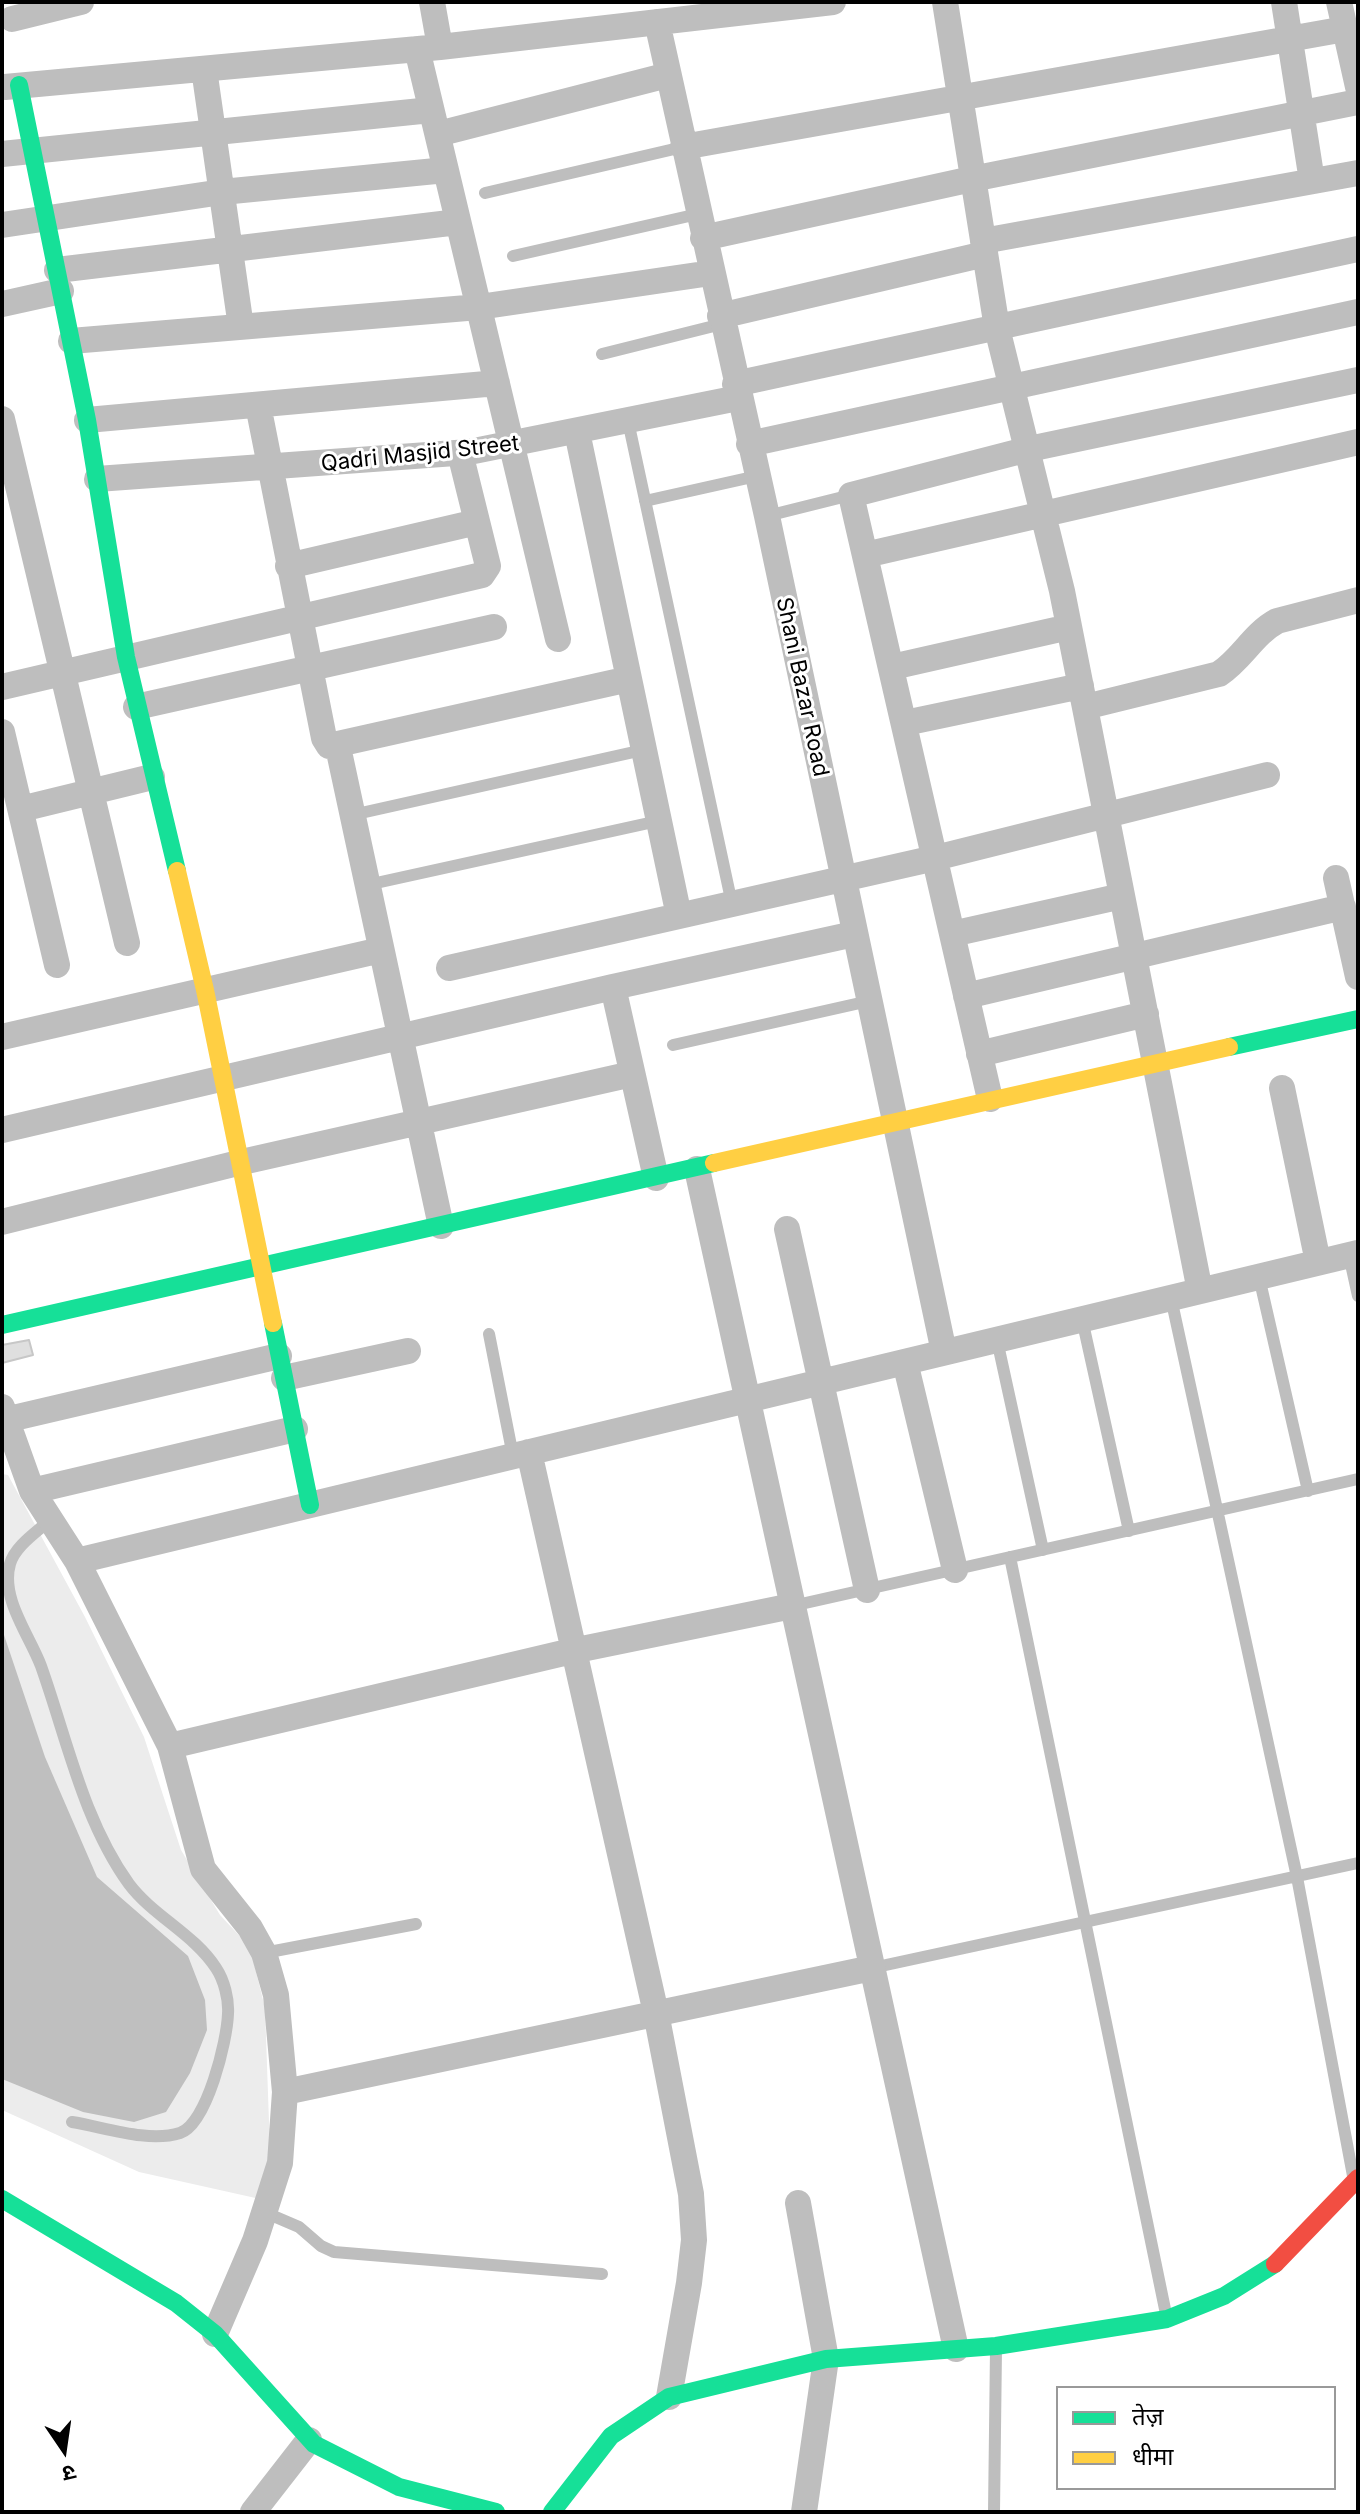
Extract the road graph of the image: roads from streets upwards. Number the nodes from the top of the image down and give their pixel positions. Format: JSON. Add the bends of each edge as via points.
{"nodes":[{"id":1,"x":81,"y":2,"type":"edge"},
{"id":2,"x":432,"y":2,"type":"edge"},
{"id":3,"x":945,"y":2,"type":"edge"},
{"id":4,"x":1284,"y":2,"type":"edge"},
{"id":5,"x":1339,"y":2,"type":"edge"},
{"id":6,"x":822,"y":3,"type":"edge"},
{"id":7,"x":707,"y":10,"type":"edge"},
{"id":8,"x":12,"y":19,"type":"dead end"},
{"id":9,"x":657,"y":22,"type":"junction"},
{"id":10,"x":1345,"y":29,"type":"junction"},
{"id":11,"x":1290,"y":40,"type":"junction"},
{"id":12,"x":428,"y":48,"type":"junction"},
{"id":13,"x":204,"y":69,"type":"junction"},
{"id":14,"x":668,"y":75,"type":"junction"},
{"id":15,"x":10,"y":86,"type":"edge"},
{"id":16,"x":1358,"y":87,"type":"edge"},
{"id":17,"x":960,"y":99,"type":"junction"},
{"id":18,"x":1358,"y":102,"type":"edge"},
{"id":19,"x":1301,"y":113,"type":"junction"},
{"id":20,"x":434,"y":122,"type":"junction"},
{"id":21,"x":214,"y":133,"type":"junction"},
{"id":22,"x":683,"y":147,"type":"junction"},
{"id":23,"x":32,"y":149,"type":"junction"},
{"id":24,"x":2,"y":154,"type":"edge"},
{"id":25,"x":446,"y":170,"type":"junction"},
{"id":26,"x":1358,"y":173,"type":"edge"},
{"id":27,"x":972,"y":179,"type":"junction"},
{"id":28,"x":1312,"y":181,"type":"junction"},
{"id":29,"x":222,"y":192,"type":"junction"},
{"id":30,"x":45,"y":215,"type":"junction"},
{"id":31,"x":458,"y":222,"type":"junction"},
{"id":32,"x":2,"y":225,"type":"edge"},
{"id":33,"x":701,"y":226,"type":"junction"},
{"id":34,"x":984,"y":247,"type":"junction"},
{"id":35,"x":1358,"y":249,"type":"edge"},
{"id":36,"x":231,"y":250,"type":"junction"},
{"id":37,"x":711,"y":273,"type":"junction"},
{"id":38,"x":59,"y":281,"type":"junction"},
{"id":39,"x":2,"y":304,"type":"edge"},
{"id":40,"x":479,"y":307,"type":"junction"},
{"id":41,"x":1358,"y":312,"type":"edge"},
{"id":42,"x":721,"y":320,"type":"junction"},
{"id":43,"x":241,"y":327,"type":"junction"},
{"id":44,"x":997,"y":328,"type":"junction"},
{"id":45,"x":71,"y":341,"type":"junction"},
{"id":46,"x":1358,"y":380,"type":"edge"},
{"id":47,"x":497,"y":383,"type":"junction"},
{"id":48,"x":1013,"y":389,"type":"junction"},
{"id":49,"x":737,"y":391,"type":"junction"},
{"id":50,"x":258,"y":405,"type":"junction"},
{"id":51,"x":2,"y":419,"type":"edge"},
{"id":52,"x":87,"y":420,"type":"junction"},
{"id":53,"x":577,"y":432,"type":"junction"},
{"id":54,"x":1358,"y":442,"type":"edge"},
{"id":55,"x":749,"y":444,"type":"junction"},
{"id":56,"x":512,"y":446,"type":"junction"},
{"id":57,"x":1029,"y":449,"type":"junction"},
{"id":58,"x":460,"y":453,"type":"junction"},
{"id":59,"x":270,"y":469,"type":"junction"},
{"id":60,"x":97,"y":479,"type":"junction"},
{"id":61,"x":1045,"y":512,"type":"junction"},
{"id":62,"x":477,"y":522,"type":"junction"},
{"id":63,"x":865,"y":555,"type":"junction"},
{"id":64,"x":288,"y":566,"type":"junction"},
{"id":65,"x":1358,"y":600,"type":"edge"},
{"id":66,"x":298,"y":618,"type":"junction"},
{"id":67,"x":494,"y":627,"type":"dead end"},
{"id":68,"x":1069,"y":627,"type":"junction"},
{"id":69,"x":558,"y":639,"type":"dead end"},
{"id":70,"x":126,"y":657,"type":"junction"},
{"id":71,"x":892,"y":667,"type":"junction"},
{"id":72,"x":308,"y":670,"type":"junction"},
{"id":73,"x":64,"y":673,"type":"junction"},
{"id":74,"x":629,"y":679,"type":"junction"},
{"id":75,"x":2,"y":687,"type":"edge"},
{"id":76,"x":1083,"y":697,"type":"junction"},
{"id":77,"x":136,"y":707,"type":"junction"},
{"id":78,"x":905,"y":723,"type":"junction"},
{"id":79,"x":2,"y":732,"type":"edge"},
{"id":80,"x":338,"y":747,"type":"junction"},
{"id":81,"x":1267,"y":775,"type":"dead end"},
{"id":82,"x":152,"y":777,"type":"junction"},
{"id":83,"x":91,"y":792,"type":"junction"},
{"id":84,"x":21,"y":809,"type":"junction"},
{"id":85,"x":1106,"y":813,"type":"junction"},
{"id":86,"x":935,"y":858,"type":"junction"},
{"id":87,"x":1336,"y":878,"type":"dead end"},
{"id":88,"x":842,"y":879,"type":"junction"},
{"id":89,"x":1122,"y":896,"type":"junction"},
{"id":90,"x":1343,"y":907,"type":"junction"},
{"id":91,"x":679,"y":916,"type":"junction"},
{"id":92,"x":854,"y":934,"type":"junction"},
{"id":93,"x":952,"y":934,"type":"junction"},
{"id":94,"x":127,"y":943,"type":"dead end"},
{"id":95,"x":381,"y":950,"type":"junction"},
{"id":96,"x":1134,"y":956,"type":"junction"},
{"id":97,"x":57,"y":965,"type":"dead end"},
{"id":98,"x":449,"y":968,"type":"dead end"},
{"id":99,"x":1358,"y":977,"type":"edge"},
{"id":100,"x":613,"y":987,"type":"junction"},
{"id":101,"x":205,"y":990,"type":"junction"},
{"id":102,"x":966,"y":996,"type":"junction"},
{"id":103,"x":1146,"y":1014,"type":"junction"},
{"id":104,"x":1358,"y":1019,"type":"edge"},
{"id":105,"x":2,"y":1037,"type":"edge"},
{"id":106,"x":399,"y":1038,"type":"junction"},
{"id":107,"x":979,"y":1054,"type":"junction"},
{"id":108,"x":1156,"y":1063,"type":"junction"},
{"id":109,"x":632,"y":1074,"type":"junction"},
{"id":110,"x":223,"y":1079,"type":"junction"},
{"id":111,"x":1282,"y":1088,"type":"dead end"},
{"id":112,"x":990,"y":1099,"type":"junction"},
{"id":113,"x":896,"y":1121,"type":"junction"},
{"id":114,"x":420,"y":1123,"type":"junction"},
{"id":115,"x":2,"y":1130,"type":"edge"},
{"id":116,"x":242,"y":1162,"type":"junction"},
{"id":117,"x":697,"y":1169,"type":"junction"},
{"id":118,"x":656,"y":1178,"type":"junction"},
{"id":119,"x":2,"y":1222,"type":"edge"},
{"id":120,"x":441,"y":1226,"type":"junction"},
{"id":121,"x":787,"y":1229,"type":"dead end"},
{"id":122,"x":1354,"y":1254,"type":"edge"},
{"id":123,"x":1318,"y":1262,"type":"junction"},
{"id":124,"x":263,"y":1266,"type":"junction"},
{"id":125,"x":1200,"y":1291,"type":"junction"},
{"id":126,"x":2,"y":1325,"type":"edge"},
{"id":127,"x":408,"y":1351,"type":"dead end"},
{"id":128,"x":944,"y":1352,"type":"junction"},
{"id":129,"x":905,"y":1362,"type":"junction"},
{"id":130,"x":281,"y":1367,"type":"junction"},
{"id":131,"x":820,"y":1382,"type":"junction"},
{"id":132,"x":746,"y":1400,"type":"junction"},
{"id":133,"x":4,"y":1413,"type":"edge"},
{"id":134,"x":295,"y":1429,"type":"junction"},
{"id":135,"x":521,"y":1454,"type":"junction"},
{"id":136,"x":12,"y":1464,"type":"edge"},
{"id":137,"x":32,"y":1491,"type":"junction"},
{"id":138,"x":310,"y":1505,"type":"junction"},
{"id":139,"x":77,"y":1561,"type":"junction"},
{"id":140,"x":955,"y":1570,"type":"road end"},
{"id":141,"x":867,"y":1590,"type":"road end"},
{"id":142,"x":792,"y":1606,"type":"junction"},
{"id":143,"x":572,"y":1651,"type":"junction"},
{"id":144,"x":170,"y":1746,"type":"junction"},
{"id":145,"x":872,"y":1968,"type":"junction"},
{"id":146,"x":656,"y":2013,"type":"junction"},
{"id":147,"x":285,"y":2092,"type":"junction"},
{"id":148,"x":1356,"y":2180,"type":"edge"},
{"id":149,"x":2,"y":2199,"type":"edge"},
{"id":150,"x":798,"y":2203,"type":"dead end"},
{"id":151,"x":215,"y":2334,"type":"junction"},
{"id":152,"x":956,"y":2349,"type":"junction"},
{"id":153,"x":826,"y":2359,"type":"junction"},
{"id":154,"x":669,"y":2397,"type":"junction"},
{"id":155,"x":309,"y":2440,"type":"junction"},
{"id":156,"x":253,"y":2512,"type":"edge"},
{"id":157,"x":496,"y":2512,"type":"edge"},
{"id":158,"x":552,"y":2512,"type":"edge"},
{"id":159,"x":804,"y":2512,"type":"edge"}],
"edges":[{"from":1,"to":8,"type":"street"},
{"from":2,"to":12,"type":"street"},
{"from":3,"to":17,"type":"street"},
{"from":4,"to":11,"type":"street"},
{"from":5,"to":10,"type":"street"},
{"from":6,"to":7,"type":"street"},
{"from":7,"to":9,"type":"street"},
{"from":9,"to":12,"type":"street"},
{"from":9,"to":14,"type":"street","name":"Shani Bazar Road"},
{"from":10,"to":11,"type":"street"},
{"from":10,"to":16,"type":"street"},
{"from":11,"to":17,"type":"street"},
{"from":11,"to":19,"type":"street"},
{"from":12,"to":13,"type":"street"},
{"from":12,"to":20,"type":"street"},
{"from":13,"to":15,"type":"street"},
{"from":13,"to":21,"type":"street"},
{"from":14,"to":20,"type":"street"},
{"from":14,"to":22,"type":"street","name":"Shani Bazar Road"},
{"from":15,"to":23,"type":"street"},
{"from":17,"to":22,"type":"street"},
{"from":17,"to":27,"type":"street"},
{"from":18,"to":19,"type":"street"},
{"from":19,"to":27,"type":"street"},
{"from":19,"to":28,"type":"street"},
{"from":20,"to":21,"type":"street"},
{"from":20,"to":25,"type":"street"},
{"from":21,"to":23,"type":"street"},
{"from":21,"to":29,"type":"street"},
{"from":22,"to":33,"type":"street","name":"Shani Bazar Road"},
{"from":23,"to":24,"type":"street"},
{"from":23,"to":30,"type":"street"},
{"from":25,"to":29,"type":"street"},
{"from":25,"to":31,"type":"street"},
{"from":26,"to":28,"type":"street"},
{"from":27,"to":33,"type":"street"},
{"from":27,"to":34,"type":"street"},
{"from":28,"to":34,"type":"street"},
{"from":29,"to":30,"type":"street"},
{"from":29,"to":36,"type":"street"},
{"from":30,"to":32,"type":"street"},
{"from":30,"to":38,"type":"street"},
{"from":31,"to":36,"type":"street"},
{"from":31,"to":40,"type":"street"},
{"from":33,"to":37,"type":"street","name":"Shani Bazar Road"},
{"from":34,"to":42,"type":"street"},
{"from":34,"to":44,"type":"street"},
{"from":35,"to":44,"type":"street","name":"Qadri Masjid Street"},
{"from":36,"to":38,"type":"street"},
{"from":36,"to":43,"type":"street"},
{"from":37,"to":40,"type":"street"},
{"from":37,"to":42,"type":"street","name":"Shani Bazar Road"},
{"from":38,"to":39,"type":"street"},
{"from":38,"to":45,"type":"street"},
{"from":40,"to":43,"type":"street"},
{"from":40,"to":47,"type":"street"},
{"from":41,"to":48,"type":"street"},
{"from":42,"to":49,"type":"street","name":"Shani Bazar Road"},
{"from":43,"to":45,"type":"street"},
{"from":44,"to":48,"type":"street"},
{"from":44,"to":49,"type":"street","name":"Qadri Masjid Street"},
{"from":45,"to":52,"type":"street"},
{"from":46,"to":57,"type":"street"},
{"from":47,"to":50,"type":"street"},
{"from":47,"to":56,"type":"street"},
{"from":48,"to":55,"type":"street"},
{"from":48,"to":57,"type":"street"},
{"from":49,"to":53,"type":"street","name":"Qadri Masjid Street"},
{"from":49,"to":55,"type":"street","name":"Shani Bazar Road"},
{"from":50,"to":52,"type":"street"},
{"from":50,"to":59,"type":"street"},
{"from":51,"to":73,"type":"street"},
{"from":52,"to":60,"type":"street"},
{"from":53,"to":56,"type":"street","name":"Qadri Masjid Street"},
{"from":53,"to":74,"type":"street"},
{"from":54,"to":61,"type":"street"},
{"from":55,"to":88,"type":"street","name":"Shani Bazar Road"},
{"from":56,"to":58,"type":"street","name":"Qadri Masjid Street"},
{"from":56,"to":69,"type":"street"},
{"from":57,"to":61,"type":"street"},
{"from":57,"to":63,"type":"street","via":[[851,495]]},
{"from":58,"to":59,"type":"street","name":"Qadri Masjid Street"},
{"from":58,"to":62,"type":"street"},
{"from":59,"to":60,"type":"street","name":"Qadri Masjid Street"},
{"from":59,"to":64,"type":"street"},
{"from":60,"to":70,"type":"street"},
{"from":61,"to":63,"type":"street"},
{"from":61,"to":68,"type":"street"},
{"from":62,"to":64,"type":"street"},
{"from":62,"to":66,"type":"street","via":[[488,566],[482,575]]},
{"from":63,"to":71,"type":"street"},
{"from":64,"to":66,"type":"street"},
{"from":65,"to":76,"type":"street","via":[[1267,626],[1219,674]]},
{"from":66,"to":70,"type":"street"},
{"from":66,"to":72,"type":"street"},
{"from":67,"to":72,"type":"street"},
{"from":68,"to":71,"type":"street"},
{"from":68,"to":76,"type":"street"},
{"from":70,"to":73,"type":"street"},
{"from":70,"to":77,"type":"street"},
{"from":71,"to":78,"type":"street"},
{"from":72,"to":77,"type":"street"},
{"from":72,"to":80,"type":"street","via":[[324,738],[329,746]]},
{"from":73,"to":75,"type":"street"},
{"from":73,"to":83,"type":"street"},
{"from":74,"to":80,"type":"street"},
{"from":74,"to":91,"type":"street"},
{"from":76,"to":78,"type":"street"},
{"from":76,"to":85,"type":"street"},
{"from":77,"to":82,"type":"street"},
{"from":78,"to":86,"type":"street"},
{"from":79,"to":84,"type":"street"},
{"from":80,"to":95,"type":"street"},
{"from":81,"to":85,"type":"street"},
{"from":82,"to":83,"type":"street"},
{"from":82,"to":101,"type":"street"},
{"from":83,"to":84,"type":"street"},
{"from":83,"to":94,"type":"street"},
{"from":84,"to":97,"type":"street"},
{"from":85,"to":86,"type":"street"},
{"from":85,"to":89,"type":"street"},
{"from":86,"to":88,"type":"street"},
{"from":86,"to":93,"type":"street"},
{"from":87,"to":90,"type":"street"},
{"from":88,"to":91,"type":"street"},
{"from":88,"to":92,"type":"street","name":"Shani Bazar Road"},
{"from":89,"to":93,"type":"street"},
{"from":89,"to":96,"type":"street"},
{"from":90,"to":96,"type":"street"},
{"from":90,"to":99,"type":"street"},
{"from":91,"to":98,"type":"street"},
{"from":92,"to":100,"type":"street"},
{"from":92,"to":113,"type":"street","name":"Shani Bazar Road"},
{"from":93,"to":102,"type":"street"},
{"from":95,"to":101,"type":"street"},
{"from":95,"to":106,"type":"street"},
{"from":96,"to":102,"type":"street"},
{"from":96,"to":103,"type":"street"},
{"from":100,"to":106,"type":"street"},
{"from":100,"to":109,"type":"street"},
{"from":101,"to":105,"type":"street"},
{"from":101,"to":110,"type":"street"},
{"from":102,"to":107,"type":"street"},
{"from":103,"to":107,"type":"street"},
{"from":103,"to":108,"type":"street"},
{"from":104,"to":108,"type":"street"},
{"from":106,"to":110,"type":"street"},
{"from":106,"to":114,"type":"street"},
{"from":107,"to":112,"type":"street"},
{"from":108,"to":112,"type":"street"},
{"from":108,"to":125,"type":"street"},
{"from":109,"to":114,"type":"street"},
{"from":109,"to":118,"type":"street"},
{"from":110,"to":115,"type":"street"},
{"from":110,"to":116,"type":"street"},
{"from":111,"to":123,"type":"street"},
{"from":112,"to":113,"type":"street"},
{"from":113,"to":117,"type":"street"},
{"from":113,"to":128,"type":"street","name":"Shani Bazar Road"},
{"from":114,"to":116,"type":"street"},
{"from":114,"to":120,"type":"street"},
{"from":116,"to":119,"type":"street"},
{"from":116,"to":124,"type":"street"},
{"from":117,"to":118,"type":"street"},
{"from":117,"to":132,"type":"street"},
{"from":118,"to":120,"type":"street"},
{"from":120,"to":124,"type":"street"},
{"from":121,"to":131,"type":"street"},
{"from":122,"to":123,"type":"street"},
{"from":123,"to":125,"type":"street"},
{"from":124,"to":126,"type":"street"},
{"from":124,"to":130,"type":"street"},
{"from":125,"to":128,"type":"street"},
{"from":127,"to":130,"type":"street"},
{"from":128,"to":129,"type":"street"},
{"from":129,"to":131,"type":"street"},
{"from":129,"to":140,"type":"street"},
{"from":130,"to":133,"type":"street"},
{"from":130,"to":134,"type":"street"},
{"from":131,"to":132,"type":"street"},
{"from":131,"to":141,"type":"street"},
{"from":132,"to":135,"type":"street"},
{"from":132,"to":142,"type":"street"},
{"from":133,"to":136,"type":"street"},
{"from":134,"to":137,"type":"street"},
{"from":134,"to":138,"type":"street"},
{"from":135,"to":138,"type":"street"},
{"from":135,"to":143,"type":"street"},
{"from":136,"to":137,"type":"street"},
{"from":137,"to":139,"type":"street"},
{"from":138,"to":139,"type":"street"},
{"from":139,"to":144,"type":"street"},
{"from":142,"to":143,"type":"street"},
{"from":142,"to":145,"type":"street"},
{"from":143,"to":144,"type":"street"},
{"from":143,"to":146,"type":"street"},
{"from":144,"to":147,"type":"street","via":[[203,1869],[264,1953],[276,1995]]},
{"from":145,"to":146,"type":"street"},
{"from":145,"to":152,"type":"street"},
{"from":146,"to":147,"type":"street"},
{"from":146,"to":154,"type":"street","via":[[691,2194],[694,2240]]},
{"from":147,"to":151,"type":"street","via":[[280,2163]]},
{"from":148,"to":152,"type":"street","via":[[1279,2261],[1224,2296],[1129,2328]]},
{"from":149,"to":151,"type":"street","via":[[141,2280]]},
{"from":150,"to":153,"type":"street"},
{"from":151,"to":155,"type":"street"},
{"from":152,"to":153,"type":"street"},
{"from":153,"to":154,"type":"street"},
{"from":153,"to":159,"type":"street"},
{"from":154,"to":158,"type":"street","via":[[611,2436]]},
{"from":155,"to":156,"type":"street"},
{"from":155,"to":157,"type":"street","via":[[399,2487]]}]}
